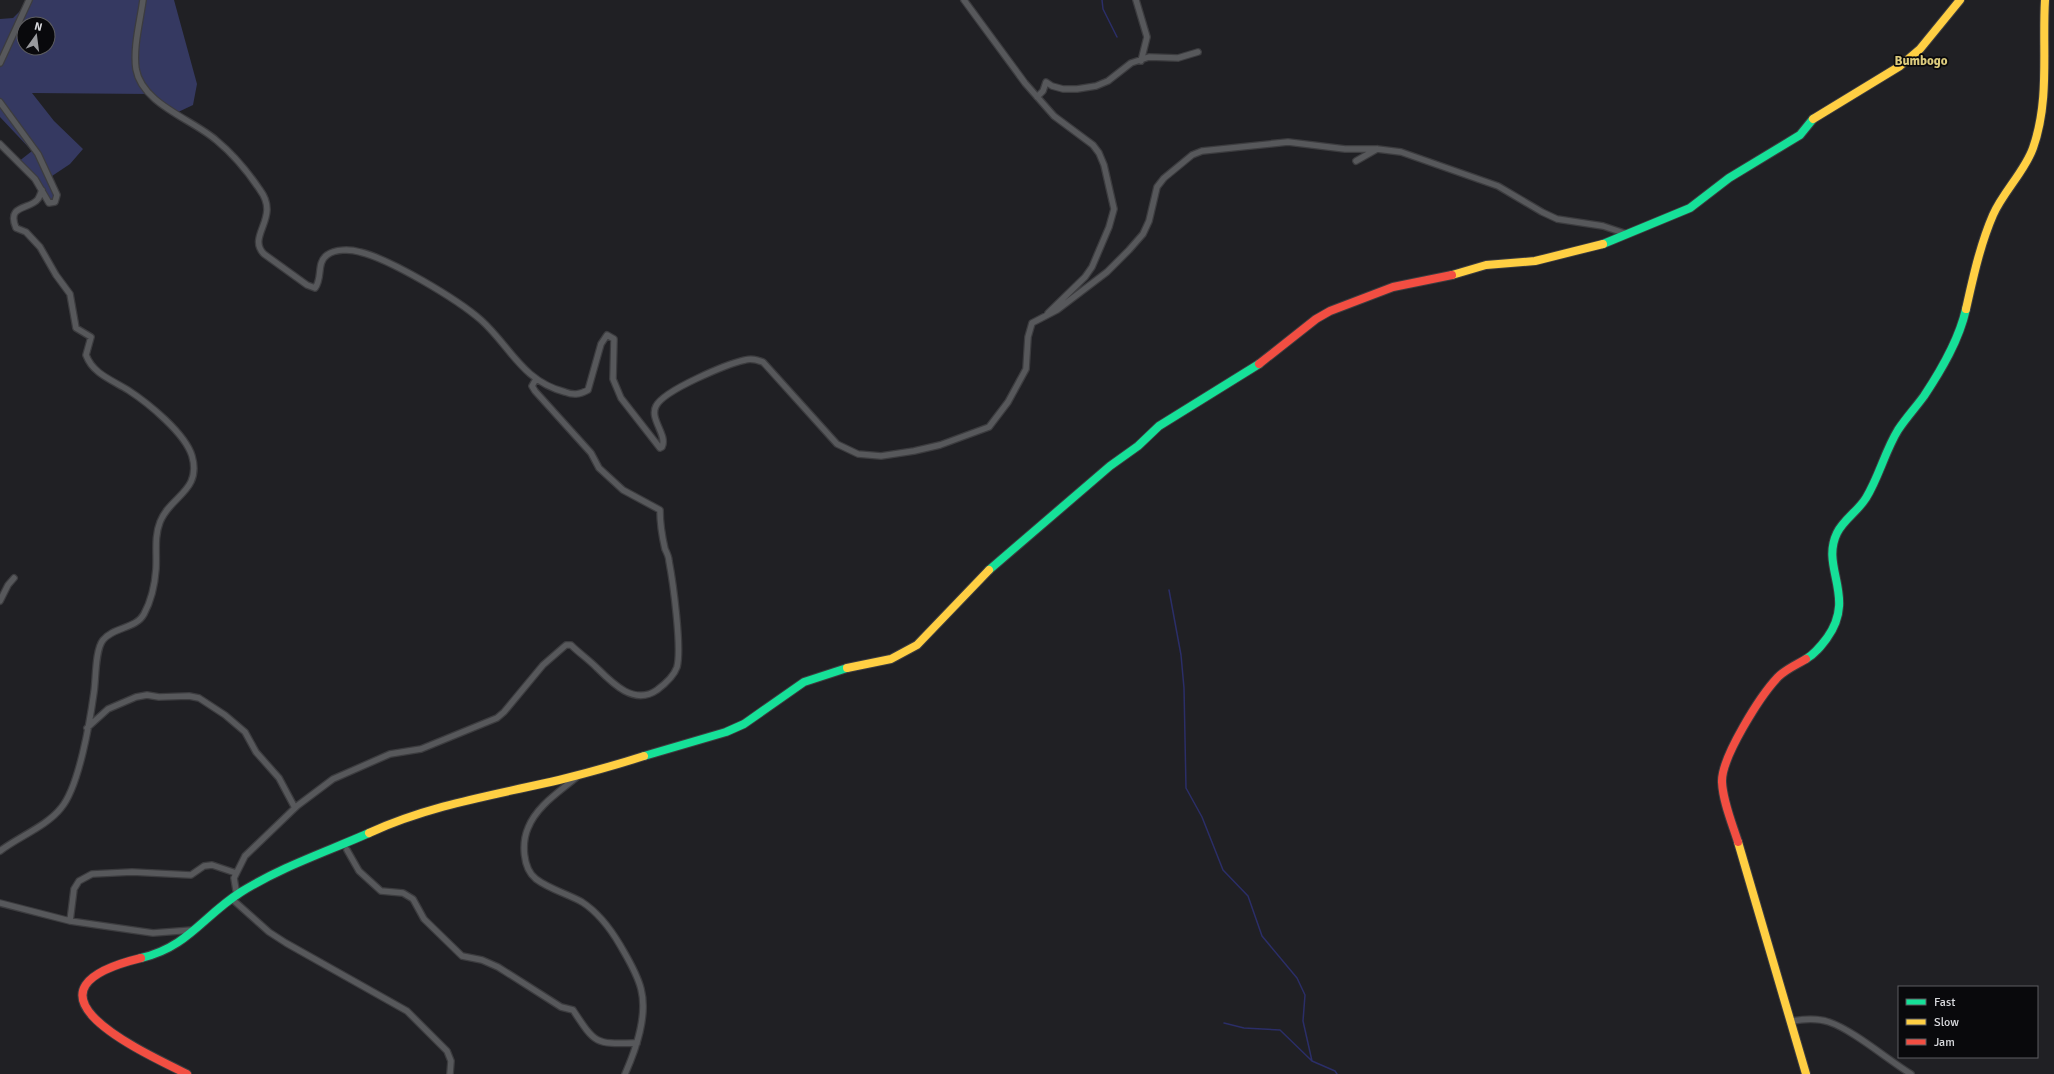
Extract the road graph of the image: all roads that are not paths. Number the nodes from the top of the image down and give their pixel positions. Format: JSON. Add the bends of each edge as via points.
{"nodes":[{"id":1,"x":29,"y":0,"type":"edge"},
{"id":2,"x":143,"y":0,"type":"edge"},
{"id":3,"x":964,"y":0,"type":"edge"},
{"id":4,"x":1136,"y":0,"type":"edge"},
{"id":5,"x":1960,"y":0,"type":"edge"},
{"id":6,"x":2045,"y":0,"type":"edge"},
{"id":7,"x":1198,"y":52,"type":"dead end"},
{"id":8,"x":1141,"y":61,"type":"junction"},
{"id":9,"x":0,"y":63,"type":"edge"},
{"id":10,"x":1037,"y":97,"type":"junction"},
{"id":11,"x":0,"y":102,"type":"edge"},
{"id":12,"x":0,"y":144,"type":"edge"},
{"id":13,"x":1377,"y":149,"type":"junction"},
{"id":14,"x":1356,"y":161,"type":"dead end"},
{"id":15,"x":42,"y":190,"type":"junction"},
{"id":16,"x":1628,"y":234,"type":"junction"},
{"id":17,"x":1044,"y":316,"type":"junction"},
{"id":18,"x":536,"y":379,"type":"junction"},
{"id":19,"x":14,"y":578,"type":"dead end"},
{"id":20,"x":0,"y":601,"type":"edge"},
{"id":21,"x":87,"y":728,"type":"junction"},
{"id":22,"x":580,"y":774,"type":"junction"},
{"id":23,"x":295,"y":808,"type":"junction"},
{"id":24,"x":347,"y":850,"type":"dead end"},
{"id":25,"x":0,"y":851,"type":"edge"},
{"id":26,"x":236,"y":873,"type":"junction"},
{"id":27,"x":234,"y":898,"type":"junction"},
{"id":28,"x":0,"y":903,"type":"edge"},
{"id":29,"x":70,"y":921,"type":"junction"},
{"id":30,"x":193,"y":930,"type":"junction"},
{"id":31,"x":1792,"y":1021,"type":"junction"},
{"id":32,"x":637,"y":1043,"type":"junction"},
{"id":33,"x":187,"y":1074,"type":"edge"},
{"id":34,"x":450,"y":1074,"type":"edge"},
{"id":35,"x":625,"y":1074,"type":"edge"},
{"id":36,"x":1806,"y":1074,"type":"edge"},
{"id":37,"x":1911,"y":1074,"type":"edge"}],
"edges":[{"from":1,"to":9,"type":"street"},
{"from":2,"to":18,"type":"street","via":[[135,52],[136,70],[140,80],[147,91],[162,104],[215,139],[233,156],[266,197],[267,217],[260,231],[259,244],[264,254],[315,288],[320,264],[328,254],[342,250],[359,252],[379,259],[431,286],[482,321]]},
{"from":3,"to":10,"type":"street"},
{"from":4,"to":8,"type":"street","via":[[1147,37]]},
{"from":5,"to":16,"type":"street","via":[[1920,49],[1900,66],[1814,118],[1800,135],[1729,178],[1690,208]]},
{"from":6,"to":31,"type":"street","via":[[2043,38],[2046,58],[2038,130],[2033,149],[1994,215],[1974,274],[1962,326],[1948,356],[1924,395],[1898,430],[1866,498],[1837,533],[1831,554],[1840,590],[1840,601],[1837,619],[1831,632],[1812,656],[1777,678],[1741,732],[1727,758],[1724,770],[1722,781],[1726,803]]},
{"from":7,"to":8,"type":"street","via":[[1178,58],[1149,57]]},
{"from":8,"to":10,"type":"street","via":[[1132,63],[1108,81],[1096,86],[1063,89],[1046,82],[1043,91]]},
{"from":10,"to":17,"type":"street","via":[[1054,116],[1099,153],[1114,209],[1092,268]]},
{"from":11,"to":15,"type":"street","via":[[38,154],[57,195],[55,202],[49,203]]},
{"from":12,"to":15,"type":"street","via":[[25,168]]},
{"from":13,"to":14,"type":"street"},
{"from":13,"to":16,"type":"street","via":[[1401,152],[1487,182],[1557,219],[1603,226]]},
{"from":13,"to":17,"type":"street","via":[[1345,149],[1288,142],[1202,151],[1192,155],[1157,187],[1144,234],[1107,272],[1057,310]]},
{"from":15,"to":21,"type":"street","via":[[38,199],[18,209],[14,216],[14,224],[40,247],[70,294],[74,306],[74,324],[91,337],[87,357],[100,374],[133,394],[174,428],[191,454],[194,465],[192,480],[161,520],[156,532],[156,570],[151,596],[143,615],[137,622],[102,640]]},
{"from":16,"to":22,"type":"street","via":[[1598,246],[1536,261],[1486,266],[1393,287],[1330,311],[1256,366],[1159,426],[981,577],[931,632],[901,655],[845,668],[804,682],[744,724],[726,732]]},
{"from":17,"to":18,"type":"street","via":[[1032,323],[1028,337],[1026,368],[1008,402],[988,427],[940,445],[881,456],[858,454],[837,444],[763,362],[755,359],[746,359],[676,388],[658,403],[655,413],[664,442],[660,448],[621,398],[613,379],[614,339],[610,336],[604,338],[591,383],[588,390],[582,394],[572,395],[553,390]]},
{"from":18,"to":23,"type":"street","via":[[532,386],[535,391],[591,453],[599,468],[623,490],[652,508],[660,510],[662,536],[669,558],[675,615],[678,650],[674,672],[662,686],[648,696],[637,696],[613,683],[571,645],[566,645],[543,665],[497,718],[421,749],[390,754],[333,779]]},
{"from":19,"to":20,"type":"street"},
{"from":21,"to":23,"type":"street","via":[[108,709],[136,697],[147,695],[199,698],[245,732],[256,752],[279,778]]},
{"from":21,"to":25,"type":"street","via":[[72,787],[62,808]]},
{"from":22,"to":27,"type":"street","via":[[413,814],[275,874]]},
{"from":22,"to":32,"type":"street","via":[[552,797],[535,816],[528,827],[525,856],[536,879],[582,902],[596,912],[609,927],[631,964],[641,988],[643,1003]]},
{"from":23,"to":26,"type":"street","via":[[245,856]]},
{"from":24,"to":32,"type":"street","via":[[358,871],[381,891],[404,893],[413,899],[424,919],[462,956],[482,960],[498,967],[561,1007],[573,1010],[590,1036],[605,1044]]},
{"from":26,"to":27,"type":"street"},
{"from":26,"to":29,"type":"street","via":[[212,865],[204,866],[191,875],[132,872],[92,874],[79,881],[74,889]]},
{"from":27,"to":30,"type":"street"},
{"from":27,"to":34,"type":"street","via":[[270,932],[407,1011],[447,1051],[452,1061]]},
{"from":28,"to":29,"type":"street"},
{"from":29,"to":30,"type":"street","via":[[153,933]]},
{"from":30,"to":33,"type":"street","via":[[167,950],[117,963],[94,976],[85,985],[82,993],[82,1002],[99,1023],[141,1050]]},
{"from":31,"to":36,"type":"street"},
{"from":31,"to":37,"type":"street","via":[[1829,1022]]},
{"from":32,"to":35,"type":"street"}]}
